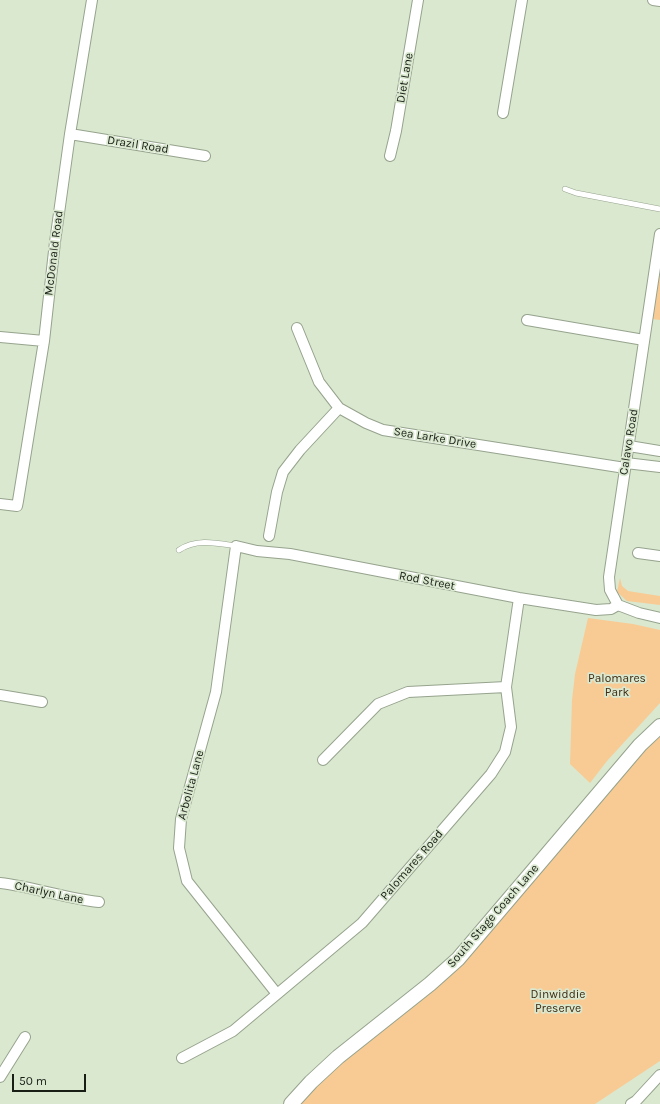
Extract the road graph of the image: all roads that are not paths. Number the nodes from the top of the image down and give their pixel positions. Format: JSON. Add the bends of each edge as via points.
{"nodes":[{"id":1,"x":92,"y":0,"type":"edge"},
{"id":2,"x":418,"y":0,"type":"edge"},
{"id":3,"x":522,"y":0,"type":"edge"},
{"id":4,"x":653,"y":0,"type":"edge"},
{"id":5,"x":660,"y":1,"type":"edge"},
{"id":6,"x":503,"y":113,"type":"dead end"},
{"id":7,"x":70,"y":134,"type":"junction"},
{"id":8,"x":205,"y":156,"type":"dead end"},
{"id":9,"x":390,"y":156,"type":"dead end"},
{"id":10,"x":565,"y":189,"type":"dead end"},
{"id":11,"x":660,"y":209,"type":"edge"},
{"id":12,"x":660,"y":234,"type":"edge"},
{"id":13,"x":527,"y":320,"type":"dead end"},
{"id":14,"x":297,"y":328,"type":"dead end"},
{"id":15,"x":0,"y":336,"type":"edge"},
{"id":16,"x":644,"y":340,"type":"junction"},
{"id":17,"x":44,"y":341,"type":"junction"},
{"id":18,"x":339,"y":408,"type":"junction"},
{"id":19,"x":629,"y":446,"type":"junction"},
{"id":20,"x":660,"y":451,"type":"edge"},
{"id":21,"x":626,"y":465,"type":"junction"},
{"id":22,"x":660,"y":467,"type":"edge"},
{"id":23,"x":0,"y":504,"type":"edge"},
{"id":24,"x":269,"y":536,"type":"dead end"},
{"id":25,"x":236,"y":546,"type":"junction"},
{"id":26,"x":179,"y":550,"type":"dead end"},
{"id":27,"x":638,"y":553,"type":"dead end"},
{"id":28,"x":660,"y":556,"type":"edge"},
{"id":29,"x":519,"y":598,"type":"junction"},
{"id":30,"x":618,"y":605,"type":"junction"},
{"id":31,"x":660,"y":618,"type":"edge"},
{"id":32,"x":506,"y":687,"type":"junction"},
{"id":33,"x":0,"y":696,"type":"edge"},
{"id":34,"x":42,"y":702,"type":"dead end"},
{"id":35,"x":660,"y":726,"type":"edge"},
{"id":36,"x":323,"y":760,"type":"dead end"},
{"id":37,"x":0,"y":883,"type":"edge"},
{"id":38,"x":99,"y":902,"type":"dead end"},
{"id":39,"x":277,"y":994,"type":"junction"},
{"id":40,"x":25,"y":1037,"type":"dead end"},
{"id":41,"x":182,"y":1058,"type":"dead end"},
{"id":42,"x":660,"y":1075,"type":"edge"},
{"id":43,"x":0,"y":1077,"type":"edge"},
{"id":44,"x":291,"y":1104,"type":"edge"},
{"id":45,"x":631,"y":1104,"type":"edge"}],
"edges":[{"from":1,"to":7,"type":"street","name":"McDonald Road"},
{"from":2,"to":9,"type":"street","name":"Diet Lane"},
{"from":3,"to":6,"type":"street"},
{"from":4,"to":5,"type":"street"},
{"from":7,"to":8,"type":"street","name":"Drazil Road"},
{"from":7,"to":17,"type":"street","name":"McDonald Road"},
{"from":10,"to":11,"type":"lane"},
{"from":12,"to":16,"type":"street","name":"Calavo Road"},
{"from":13,"to":16,"type":"street"},
{"from":14,"to":18,"type":"street","name":"Sea Larke Drive","via":[[319,382]]},
{"from":15,"to":17,"type":"street"},
{"from":16,"to":19,"type":"street","name":"Calavo Road"},
{"from":17,"to":23,"type":"street","name":"McDonald Road","via":[[17,506]]},
{"from":18,"to":21,"type":"street","name":"Sea Larke Drive","via":[[383,430]]},
{"from":18,"to":24,"type":"street","via":[[283,472]]},
{"from":19,"to":20,"type":"street"},
{"from":19,"to":21,"type":"street","name":"Calavo Road"},
{"from":21,"to":22,"type":"street","name":"Sea Larke Drive"},
{"from":21,"to":30,"type":"street","name":"Calavo Road","via":[[609,577],[610,590]]},
{"from":25,"to":26,"type":"lane","via":[[201,542],[184,546]]},
{"from":25,"to":29,"type":"street","name":"Rod Street"},
{"from":25,"to":39,"type":"street","name":"Arbolita Lane","via":[[216,692],[181,819],[179,848],[187,881]]},
{"from":27,"to":28,"type":"street"},
{"from":29,"to":30,"type":"street","name":"Rod Street","via":[[596,610],[611,609]]},
{"from":29,"to":32,"type":"street","name":"Palomares Road"},
{"from":30,"to":31,"type":"street"},
{"from":32,"to":36,"type":"street","via":[[408,692],[378,704]]},
{"from":32,"to":39,"type":"street","name":"Palomares Road","via":[[511,727],[505,752],[491,774],[362,923]]},
{"from":33,"to":34,"type":"street"},
{"from":35,"to":44,"type":"main road","name":"South Stage Coach Lane","via":[[640,744],[458,959],[338,1057]]},
{"from":37,"to":38,"type":"street","name":"Charlyn Lane"},
{"from":39,"to":41,"type":"street","name":"Palomares Road","via":[[233,1030]]},
{"from":40,"to":43,"type":"street"},
{"from":42,"to":45,"type":"street"}]}
